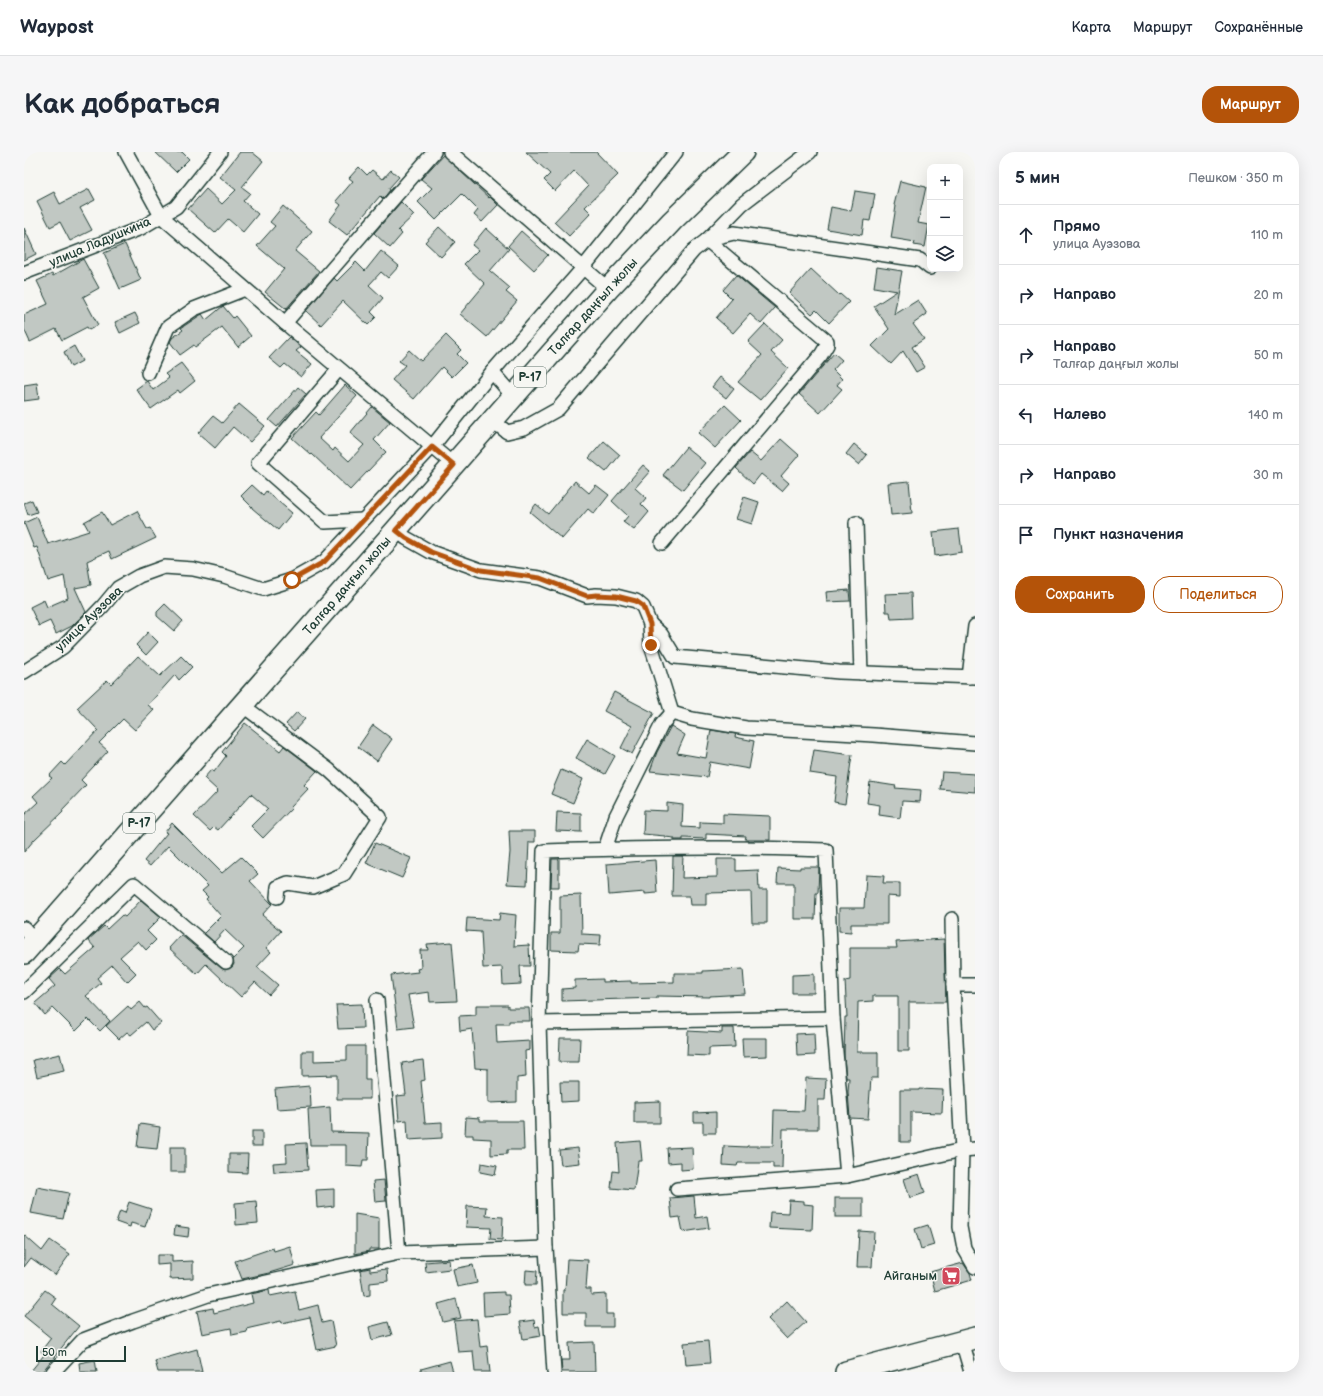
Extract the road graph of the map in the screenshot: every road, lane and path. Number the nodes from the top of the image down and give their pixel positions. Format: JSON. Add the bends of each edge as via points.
{"nodes":[{"id":1,"x":126,"y":152,"type":"edge"},
{"id":2,"x":220,"y":152,"type":"edge"},
{"id":3,"x":434,"y":152,"type":"edge"},
{"id":4,"x":450,"y":152,"type":"edge"},
{"id":5,"x":676,"y":152,"type":"edge"},
{"id":6,"x":724,"y":152,"type":"edge"},
{"id":7,"x":743,"y":152,"type":"edge"},
{"id":8,"x":810,"y":152,"type":"edge"},
{"id":9,"x":161,"y":216,"type":"junction"},
{"id":10,"x":672,"y":221,"type":"junction"},
{"id":11,"x":707,"y":240,"type":"junction"},
{"id":12,"x":927,"y":266,"type":"edge"},
{"id":13,"x":583,"y":268,"type":"junction"},
{"id":14,"x":24,"y":273,"type":"edge"},
{"id":15,"x":245,"y":289,"type":"junction"},
{"id":16,"x":608,"y":289,"type":"junction"},
{"id":17,"x":285,"y":323,"type":"junction"},
{"id":18,"x":340,"y":369,"type":"junction"},
{"id":19,"x":492,"y":372,"type":"junction"},
{"id":20,"x":148,"y":373,"type":"dead end"},
{"id":21,"x":513,"y":396,"type":"junction"},
{"id":22,"x":492,"y":420,"type":"junction"},
{"id":23,"x":432,"y":447,"type":"junction"},
{"id":24,"x":454,"y":465,"type":"junction"},
{"id":25,"x":362,"y":520,"type":"junction"},
{"id":26,"x":856,"y":523,"type":"dead end"},
{"id":27,"x":396,"y":530,"type":"junction"},
{"id":28,"x":662,"y":543,"type":"dead end"},
{"id":29,"x":650,"y":624,"type":"junction"},
{"id":30,"x":975,"y":626,"type":"edge"},
{"id":31,"x":24,"y":672,"type":"edge"},
{"id":32,"x":861,"y":673,"type":"junction"},
{"id":33,"x":972,"y":677,"type":"edge"},
{"id":34,"x":242,"y":705,"type":"junction"},
{"id":35,"x":672,"y":713,"type":"junction"},
{"id":36,"x":975,"y":743,"type":"edge"},
{"id":37,"x":605,"y":849,"type":"junction"},
{"id":38,"x":277,"y":897,"type":"dead end"},
{"id":39,"x":952,"y":919,"type":"dead end"},
{"id":40,"x":28,"y":941,"type":"edge"},
{"id":41,"x":226,"y":962,"type":"dead end"},
{"id":42,"x":953,"y":985,"type":"junction"},
{"id":43,"x":975,"y":985,"type":"edge"},
{"id":44,"x":24,"y":992,"type":"edge"},
{"id":45,"x":376,"y":1000,"type":"dead end"},
{"id":46,"x":833,"y":1018,"type":"junction"},
{"id":47,"x":539,"y":1023,"type":"junction"},
{"id":48,"x":975,"y":1149,"type":"edge"},
{"id":49,"x":962,"y":1150,"type":"junction"},
{"id":50,"x":848,"y":1176,"type":"junction"},
{"id":51,"x":677,"y":1189,"type":"dead end"},
{"id":52,"x":546,"y":1248,"type":"junction"},
{"id":53,"x":399,"y":1253,"type":"junction"},
{"id":54,"x":975,"y":1268,"type":"edge"},
{"id":55,"x":968,"y":1339,"type":"edge"},
{"id":56,"x":53,"y":1372,"type":"edge"},
{"id":57,"x":554,"y":1372,"type":"edge"},
{"id":58,"x":846,"y":1372,"type":"edge"},
{"id":59,"x":970,"y":1372,"type":"edge"}],
"edges":[{"from":1,"to":9,"type":"street"},
{"from":2,"to":9,"type":"street","name":"улица Ладушкина","via":[[176,207]]},
{"from":3,"to":17,"type":"street"},
{"from":4,"to":13,"type":"street"},
{"from":5,"to":13,"type":"street","name":"улица Ауэзова"},
{"from":6,"to":10,"type":"main road","name":"Талғар даңғыл жолы","number":"P-17"},
{"from":7,"to":10,"type":"main road","name":"Талғар даңғыл жолы","number":"P-17"},
{"from":8,"to":11,"type":"street","via":[[742,204]]},
{"from":9,"to":14,"type":"street","name":"улица Ладушкина","via":[[140,228]]},
{"from":9,"to":15,"type":"street"},
{"from":10,"to":16,"type":"main road","name":"Талғар даңғыл жолы","number":"P-17"},
{"from":11,"to":12,"type":"street","via":[[734,233],[920,260]]},
{"from":11,"to":22,"type":"street","via":[[694,250],[558,409],[524,428],[507,432]]},
{"from":11,"to":28,"type":"street","via":[[826,340],[827,345]]},
{"from":13,"to":16,"type":"street"},
{"from":13,"to":19,"type":"street","name":"улица Ауэзова"},
{"from":15,"to":17,"type":"street"},
{"from":15,"to":20,"type":"street","via":[[194,309],[168,327]]},
{"from":16,"to":21,"type":"main road","name":"Талғар даңғыл жолы","number":"P-17"},
{"from":17,"to":18,"type":"street"},
{"from":18,"to":23,"type":"street"},
{"from":18,"to":25,"type":"street","via":[[258,463],[325,522]]},
{"from":19,"to":21,"type":"street"},
{"from":19,"to":23,"type":"street","name":"улица Ауэзова"},
{"from":21,"to":22,"type":"main road","name":"Талғар даңғыл жолы","number":"P-17"},
{"from":22,"to":24,"type":"main road","name":"Талғар даңғыл жолы","number":"P-17"},
{"from":23,"to":24,"type":"street"},
{"from":23,"to":25,"type":"street","name":"улица Ауэзова"},
{"from":24,"to":27,"type":"main road","name":"Талғар даңғыл жолы","number":"P-17"},
{"from":25,"to":31,"type":"street","name":"улица Ауэзова","via":[[324,562],[292,580],[264,589],[193,568],[164,567],[138,576],[118,588],[63,647]]},
{"from":26,"to":32,"type":"street"},
{"from":27,"to":29,"type":"street","via":[[431,552],[481,570],[540,578],[587,596],[616,596],[636,601],[643,606]]},
{"from":27,"to":34,"type":"main road","name":"Талғар даңғыл жолы","number":"P-17"},
{"from":29,"to":32,"type":"street","via":[[661,634],[675,656]]},
{"from":29,"to":35,"type":"street","via":[[651,645]]},
{"from":30,"to":33,"type":"street"},
{"from":32,"to":33,"type":"street"},
{"from":34,"to":38,"type":"street","via":[[329,770],[380,817],[344,874],[313,887],[288,883],[278,887]]},
{"from":34,"to":40,"type":"main road","name":"Талғар даңғыл жолы","number":"P-17"},
{"from":35,"to":36,"type":"street","via":[[746,728]]},
{"from":35,"to":37,"type":"street","via":[[662,724],[616,816]]},
{"from":37,"to":46,"type":"street","via":[[826,850]]},
{"from":37,"to":47,"type":"street","via":[[544,851]]},
{"from":39,"to":42,"type":"street"},
{"from":41,"to":44,"type":"street","via":[[134,884]]},
{"from":42,"to":43,"type":"street"},
{"from":42,"to":49,"type":"street"},
{"from":45,"to":53,"type":"street"},
{"from":46,"to":47,"type":"street"},
{"from":46,"to":50,"type":"street"},
{"from":47,"to":52,"type":"street"},
{"from":48,"to":49,"type":"street"},
{"from":49,"to":50,"type":"street"},
{"from":49,"to":54,"type":"street","via":[[960,1227],[964,1248]]},
{"from":50,"to":51,"type":"street"},
{"from":52,"to":53,"type":"street"},
{"from":52,"to":57,"type":"street"},
{"from":53,"to":56,"type":"street","via":[[193,1300],[83,1340]]},
{"from":55,"to":58,"type":"main road"},
{"from":55,"to":59,"type":"street"}]}
